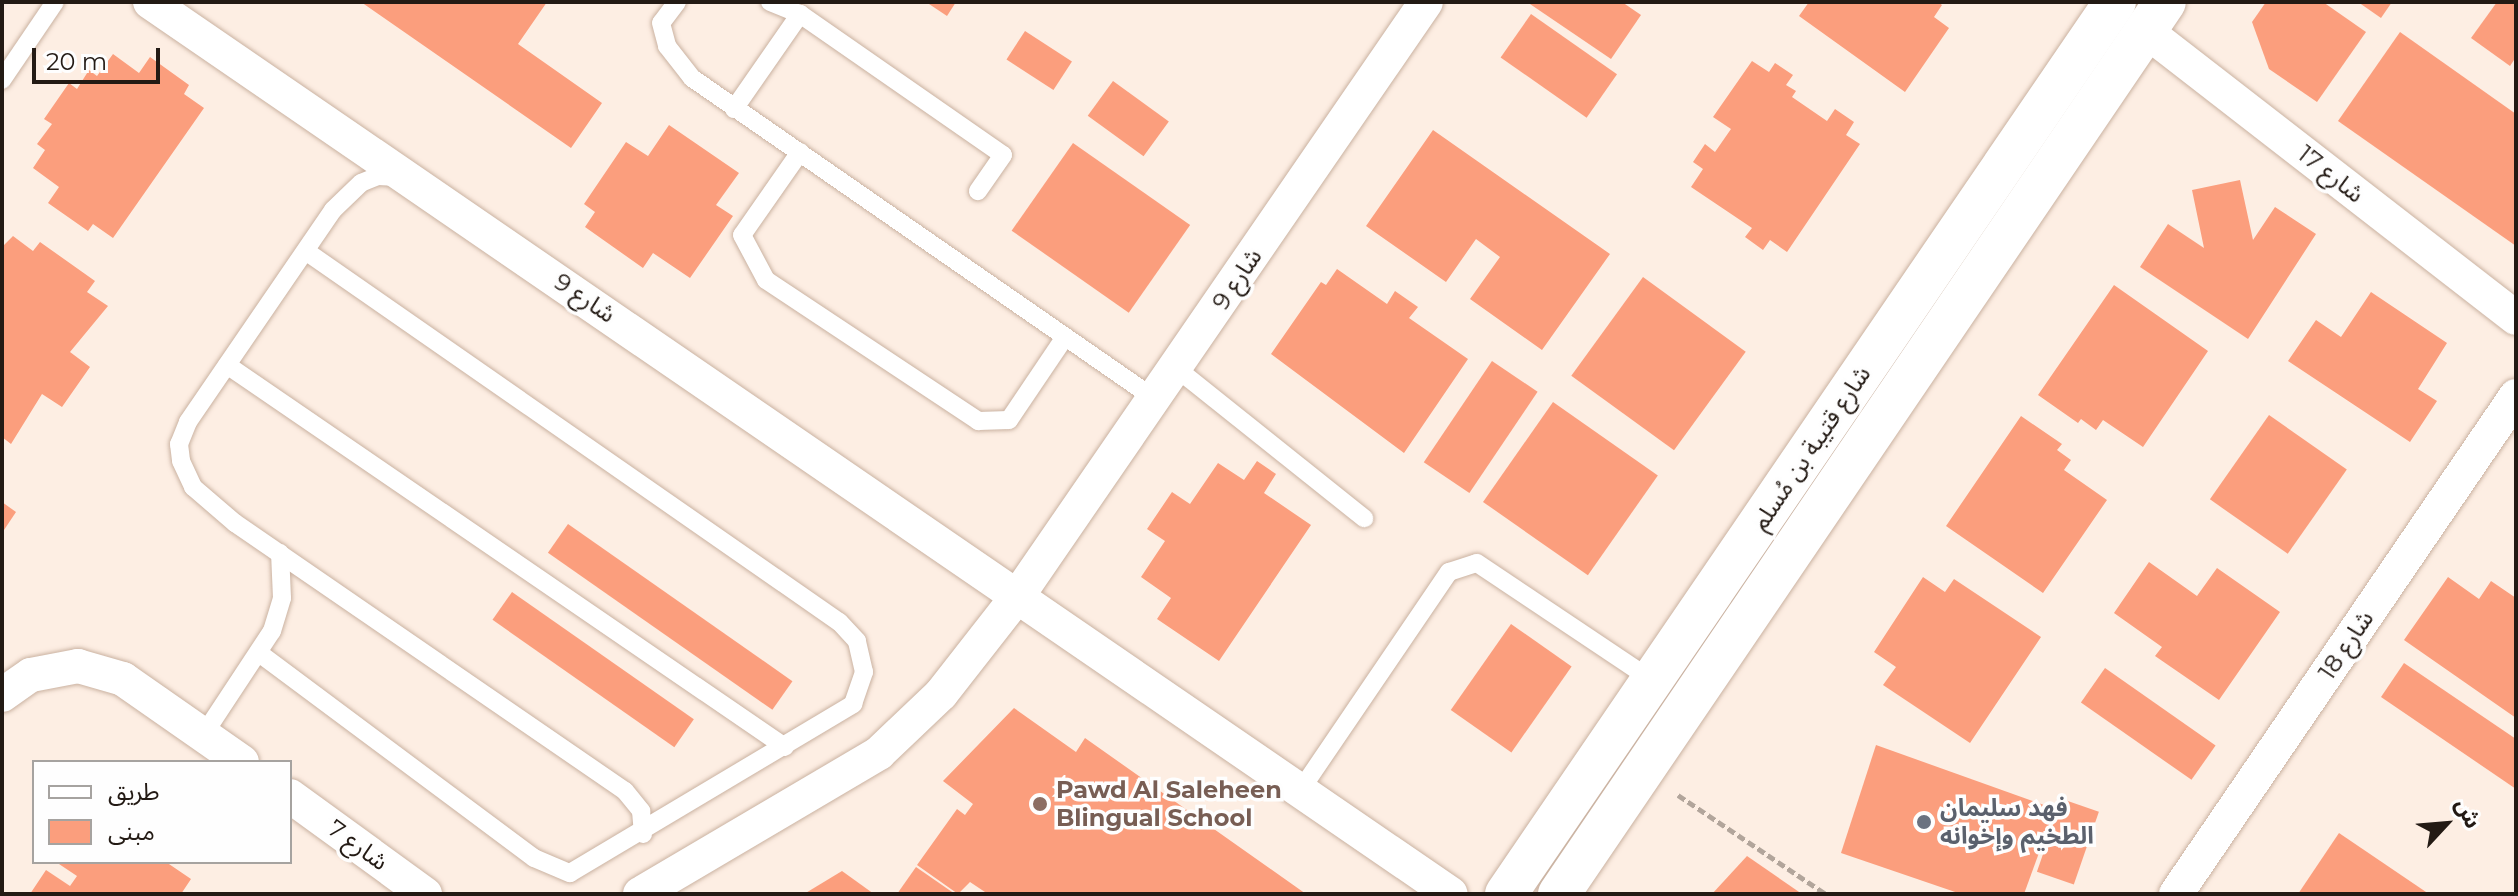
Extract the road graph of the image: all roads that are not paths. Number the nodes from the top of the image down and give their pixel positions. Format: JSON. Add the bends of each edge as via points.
{"nodes":[{"id":1,"x":55,"y":2,"type":"edge"},
{"id":2,"x":150,"y":2,"type":"edge"},
{"id":3,"x":677,"y":2,"type":"edge"},
{"id":4,"x":770,"y":2,"type":"edge"},
{"id":5,"x":1426,"y":2,"type":"edge"},
{"id":6,"x":2115,"y":2,"type":"edge"},
{"id":7,"x":800,"y":14,"type":"junction"},
{"id":8,"x":2155,"y":16,"type":"edge"},
{"id":9,"x":2,"y":80,"type":"edge"},
{"id":10,"x":734,"y":109,"type":"junction"},
{"id":11,"x":800,"y":152,"type":"junction"},
{"id":12,"x":407,"y":177,"type":"junction"},
{"id":13,"x":978,"y":191,"type":"dead end"},
{"id":14,"x":307,"y":252,"type":"junction"},
{"id":15,"x":2516,"y":318,"type":"edge"},
{"id":16,"x":1065,"y":337,"type":"junction"},
{"id":17,"x":227,"y":365,"type":"junction"},
{"id":18,"x":1176,"y":368,"type":"junction"},
{"id":19,"x":2516,"y":396,"type":"edge"},
{"id":20,"x":1155,"y":399,"type":"junction"},
{"id":21,"x":1364,"y":518,"type":"dead end"},
{"id":22,"x":280,"y":553,"type":"junction"},
{"id":23,"x":1019,"y":594,"type":"junction"},
{"id":24,"x":259,"y":653,"type":"junction"},
{"id":25,"x":1652,"y":680,"type":"junction"},
{"id":26,"x":2,"y":695,"type":"edge"},
{"id":27,"x":204,"y":734,"type":"junction"},
{"id":28,"x":785,"y":747,"type":"junction"},
{"id":29,"x":239,"y":760,"type":"edge"},
{"id":30,"x":1300,"y":791,"type":"junction"},
{"id":31,"x":292,"y":797,"type":"edge"},
{"id":32,"x":643,"y":834,"type":"junction"},
{"id":33,"x":425,"y":894,"type":"edge"},
{"id":34,"x":640,"y":894,"type":"edge"},
{"id":35,"x":1451,"y":894,"type":"edge"},
{"id":36,"x":1506,"y":894,"type":"edge"},
{"id":37,"x":1559,"y":894,"type":"edge"},
{"id":38,"x":2176,"y":894,"type":"edge"}],
"edges":[{"from":1,"to":9,"type":"lane"},
{"from":2,"to":12,"type":"street","name":"شارع 9"},
{"from":3,"to":10,"type":"lane","via":[[661,23],[667,46],[692,78]]},
{"from":4,"to":7,"type":"lane"},
{"from":5,"to":18,"type":"street","name":"شارع 9"},
{"from":6,"to":25,"type":"street","name":"شارع قتيبة بن مُسلم"},
{"from":7,"to":10,"type":"lane"},
{"from":7,"to":13,"type":"lane","via":[[1003,155]]},
{"from":8,"to":15,"type":"street","name":"شارع 17"},
{"from":8,"to":37,"type":"street","name":"شارع قتيبة بن مُسلم"},
{"from":10,"to":11,"type":"lane"},
{"from":11,"to":16,"type":"lane"},
{"from":11,"to":16,"type":"lane","via":[[742,235],[766,280],[978,421],[1009,420]]},
{"from":12,"to":14,"type":"lane","via":[[378,176],[361,183],[333,210]]},
{"from":12,"to":23,"type":"street","name":"شارع 9"},
{"from":14,"to":17,"type":"lane"},
{"from":14,"to":28,"type":"lane","via":[[839,622],[857,641],[863,658],[861,688],[853,704]]},
{"from":16,"to":20,"type":"lane"},
{"from":17,"to":22,"type":"lane","via":[[188,422],[179,444],[181,461],[193,487],[208,501]]},
{"from":17,"to":28,"type":"lane"},
{"from":18,"to":20,"type":"street","name":"شارع 9"},
{"from":18,"to":21,"type":"lane"},
{"from":19,"to":38,"type":"street","name":"شارع 18"},
{"from":20,"to":23,"type":"street","name":"شارع 9"},
{"from":22,"to":24,"type":"lane","via":[[280,608]]},
{"from":22,"to":32,"type":"lane","via":[[625,791],[641,811]]},
{"from":23,"to":30,"type":"street","name":"شارع 9"},
{"from":23,"to":34,"type":"street","name":"شارع 9","via":[[941,694],[879,753]]},
{"from":24,"to":27,"type":"lane"},
{"from":24,"to":32,"type":"lane","via":[[555,870],[585,868]]},
{"from":25,"to":30,"type":"lane","via":[[1477,563],[1449,572]]},
{"from":25,"to":36,"type":"street","name":"شارع قتيبة بن مُسلم"},
{"from":26,"to":27,"type":"street","via":[[31,675],[78,666],[123,679]]},
{"from":27,"to":29,"type":"street"},
{"from":28,"to":32,"type":"lane"},
{"from":30,"to":35,"type":"street","name":"شارع 9"},
{"from":31,"to":33,"type":"street","name":"شارع 7"}]}
